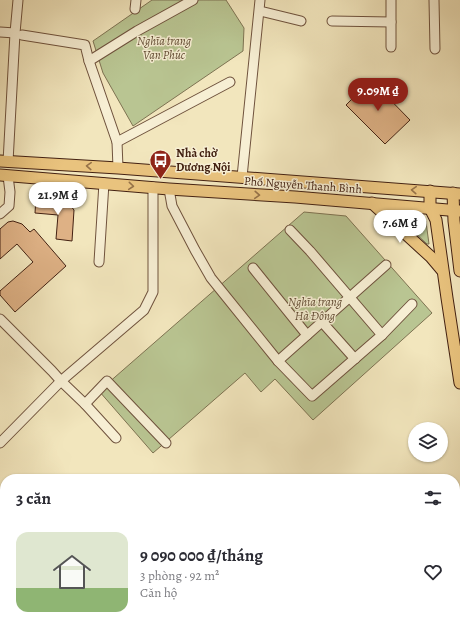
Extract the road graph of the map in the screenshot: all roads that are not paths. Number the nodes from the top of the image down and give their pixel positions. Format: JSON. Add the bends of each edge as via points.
{"nodes":[{"id":1,"x":18,"y":0,"type":"edge"},
{"id":2,"x":193,"y":0,"type":"edge"},
{"id":3,"x":260,"y":0,"type":"edge"},
{"id":4,"x":391,"y":0,"type":"edge"},
{"id":5,"x":434,"y":0,"type":"edge"},
{"id":6,"x":260,"y":11,"type":"junction"},
{"id":7,"x":301,"y":21,"type":"dead end"},
{"id":8,"x":332,"y":21,"type":"dead end"},
{"id":9,"x":391,"y":22,"type":"junction"},
{"id":10,"x":0,"y":32,"type":"edge"},
{"id":11,"x":18,"y":34,"type":"junction"},
{"id":12,"x":391,"y":47,"type":"dead end"},
{"id":13,"x":435,"y":49,"type":"dead end"},
{"id":14,"x":89,"y":61,"type":"junction"},
{"id":15,"x":230,"y":82,"type":"dead end"},
{"id":16,"x":5,"y":140,"type":"edge"},
{"id":17,"x":117,"y":142,"type":"junction"},
{"id":18,"x":4,"y":162,"type":"edge"},
{"id":19,"x":118,"y":168,"type":"junction"},
{"id":20,"x":4,"y":175,"type":"edge"},
{"id":21,"x":242,"y":178,"type":"junction"},
{"id":22,"x":104,"y":183,"type":"junction"},
{"id":23,"x":153,"y":188,"type":"junction"},
{"id":24,"x":169,"y":189,"type":"junction"},
{"id":25,"x":430,"y":191,"type":"junction"},
{"id":26,"x":456,"y":193,"type":"edge"},
{"id":27,"x":372,"y":203,"type":"junction"},
{"id":28,"x":430,"y":208,"type":"junction"},
{"id":29,"x":457,"y":211,"type":"edge"},
{"id":30,"x":0,"y":214,"type":"edge"},
{"id":31,"x":290,"y":230,"type":"dead end"},
{"id":32,"x":99,"y":262,"type":"dead end"},
{"id":33,"x":386,"y":266,"type":"dead end"},
{"id":34,"x":253,"y":268,"type":"dead end"},
{"id":35,"x":443,"y":271,"type":"junction"},
{"id":36,"x":460,"y":271,"type":"edge"},
{"id":37,"x":350,"y":297,"type":"junction"},
{"id":38,"x":412,"y":304,"type":"dead end"},
{"id":39,"x":0,"y":319,"type":"edge"},
{"id":40,"x":322,"y":322,"type":"junction"},
{"id":41,"x":307,"y":335,"type":"junction"},
{"id":42,"x":382,"y":335,"type":"junction"},
{"id":43,"x":355,"y":359,"type":"junction"},
{"id":44,"x":278,"y":360,"type":"junction"},
{"id":45,"x":61,"y":381,"type":"junction"},
{"id":46,"x":460,"y":383,"type":"edge"},
{"id":47,"x":86,"y":404,"type":"junction"},
{"id":48,"x":116,"y":438,"type":"dead end"},
{"id":49,"x":0,"y":443,"type":"edge"},
{"id":50,"x":166,"y":443,"type":"dead end"}],
"edges":[{"from":1,"to":11,"type":"street"},
{"from":2,"to":14,"type":"street"},
{"from":3,"to":6,"type":"street"},
{"from":4,"to":9,"type":"street"},
{"from":5,"to":13,"type":"street"},
{"from":6,"to":7,"type":"street"},
{"from":6,"to":21,"type":"street"},
{"from":8,"to":9,"type":"street"},
{"from":9,"to":12,"type":"street"},
{"from":10,"to":11,"type":"street"},
{"from":11,"to":14,"type":"street","via":[[85,45]]},
{"from":11,"to":16,"type":"street"},
{"from":14,"to":17,"type":"street"},
{"from":15,"to":17,"type":"street"},
{"from":16,"to":18,"type":"street"},
{"from":17,"to":19,"type":"street"},
{"from":19,"to":18,"type":"main road","name":"Phố Nguyễn Thanh Bình","one_way":true},
{"from":19,"to":21,"type":"main road","name":"Phố Nguyễn Thanh Bình"},
{"from":20,"to":22,"type":"main road","name":"Phố Nguyễn Thanh Bình"},
{"from":20,"to":30,"type":"street","via":[[10,192],[9,206]]},
{"from":25,"to":21,"type":"main road","name":"Phố Nguyễn Thanh Bình","one_way":true},
{"from":22,"to":23,"type":"main road","name":"Phố Nguyễn Thanh Bình","one_way":true},
{"from":22,"to":32,"type":"street"},
{"from":23,"to":24,"type":"main road","name":"Phố Nguyễn Thanh Bình"},
{"from":23,"to":45,"type":"street","via":[[154,292],[144,310]]},
{"from":24,"to":27,"type":"main road","name":"Phố Nguyễn Thanh Bình","one_way":true},
{"from":24,"to":44,"type":"street","via":[[172,206],[211,278]]},
{"from":25,"to":26,"type":"main road","name":"Phố Nguyễn Thanh Bình"},
{"from":25,"to":28,"type":"main road"},
{"from":26,"to":29,"type":"main road"},
{"from":27,"to":28,"type":"main road","name":"Phố Nguyễn Thanh Bình"},
{"from":27,"to":35,"type":"main road","via":[[432,257]]},
{"from":28,"to":29,"type":"main road","name":"Phố Nguyễn Thanh Bình"},
{"from":28,"to":35,"type":"main road","via":[[436,220]]},
{"from":29,"to":36,"type":"main road"},
{"from":31,"to":37,"type":"street"},
{"from":33,"to":37,"type":"street"},
{"from":34,"to":41,"type":"street"},
{"from":35,"to":46,"type":"main road"},
{"from":37,"to":40,"type":"street"},
{"from":37,"to":42,"type":"street"},
{"from":38,"to":42,"type":"street"},
{"from":39,"to":45,"type":"street"},
{"from":40,"to":41,"type":"street"},
{"from":40,"to":43,"type":"street"},
{"from":41,"to":44,"type":"street"},
{"from":42,"to":43,"type":"street"},
{"from":43,"to":44,"type":"street","via":[[312,396]]},
{"from":45,"to":47,"type":"street"},
{"from":45,"to":49,"type":"street"},
{"from":47,"to":48,"type":"street"},
{"from":47,"to":50,"type":"street","via":[[107,381]]}]}
